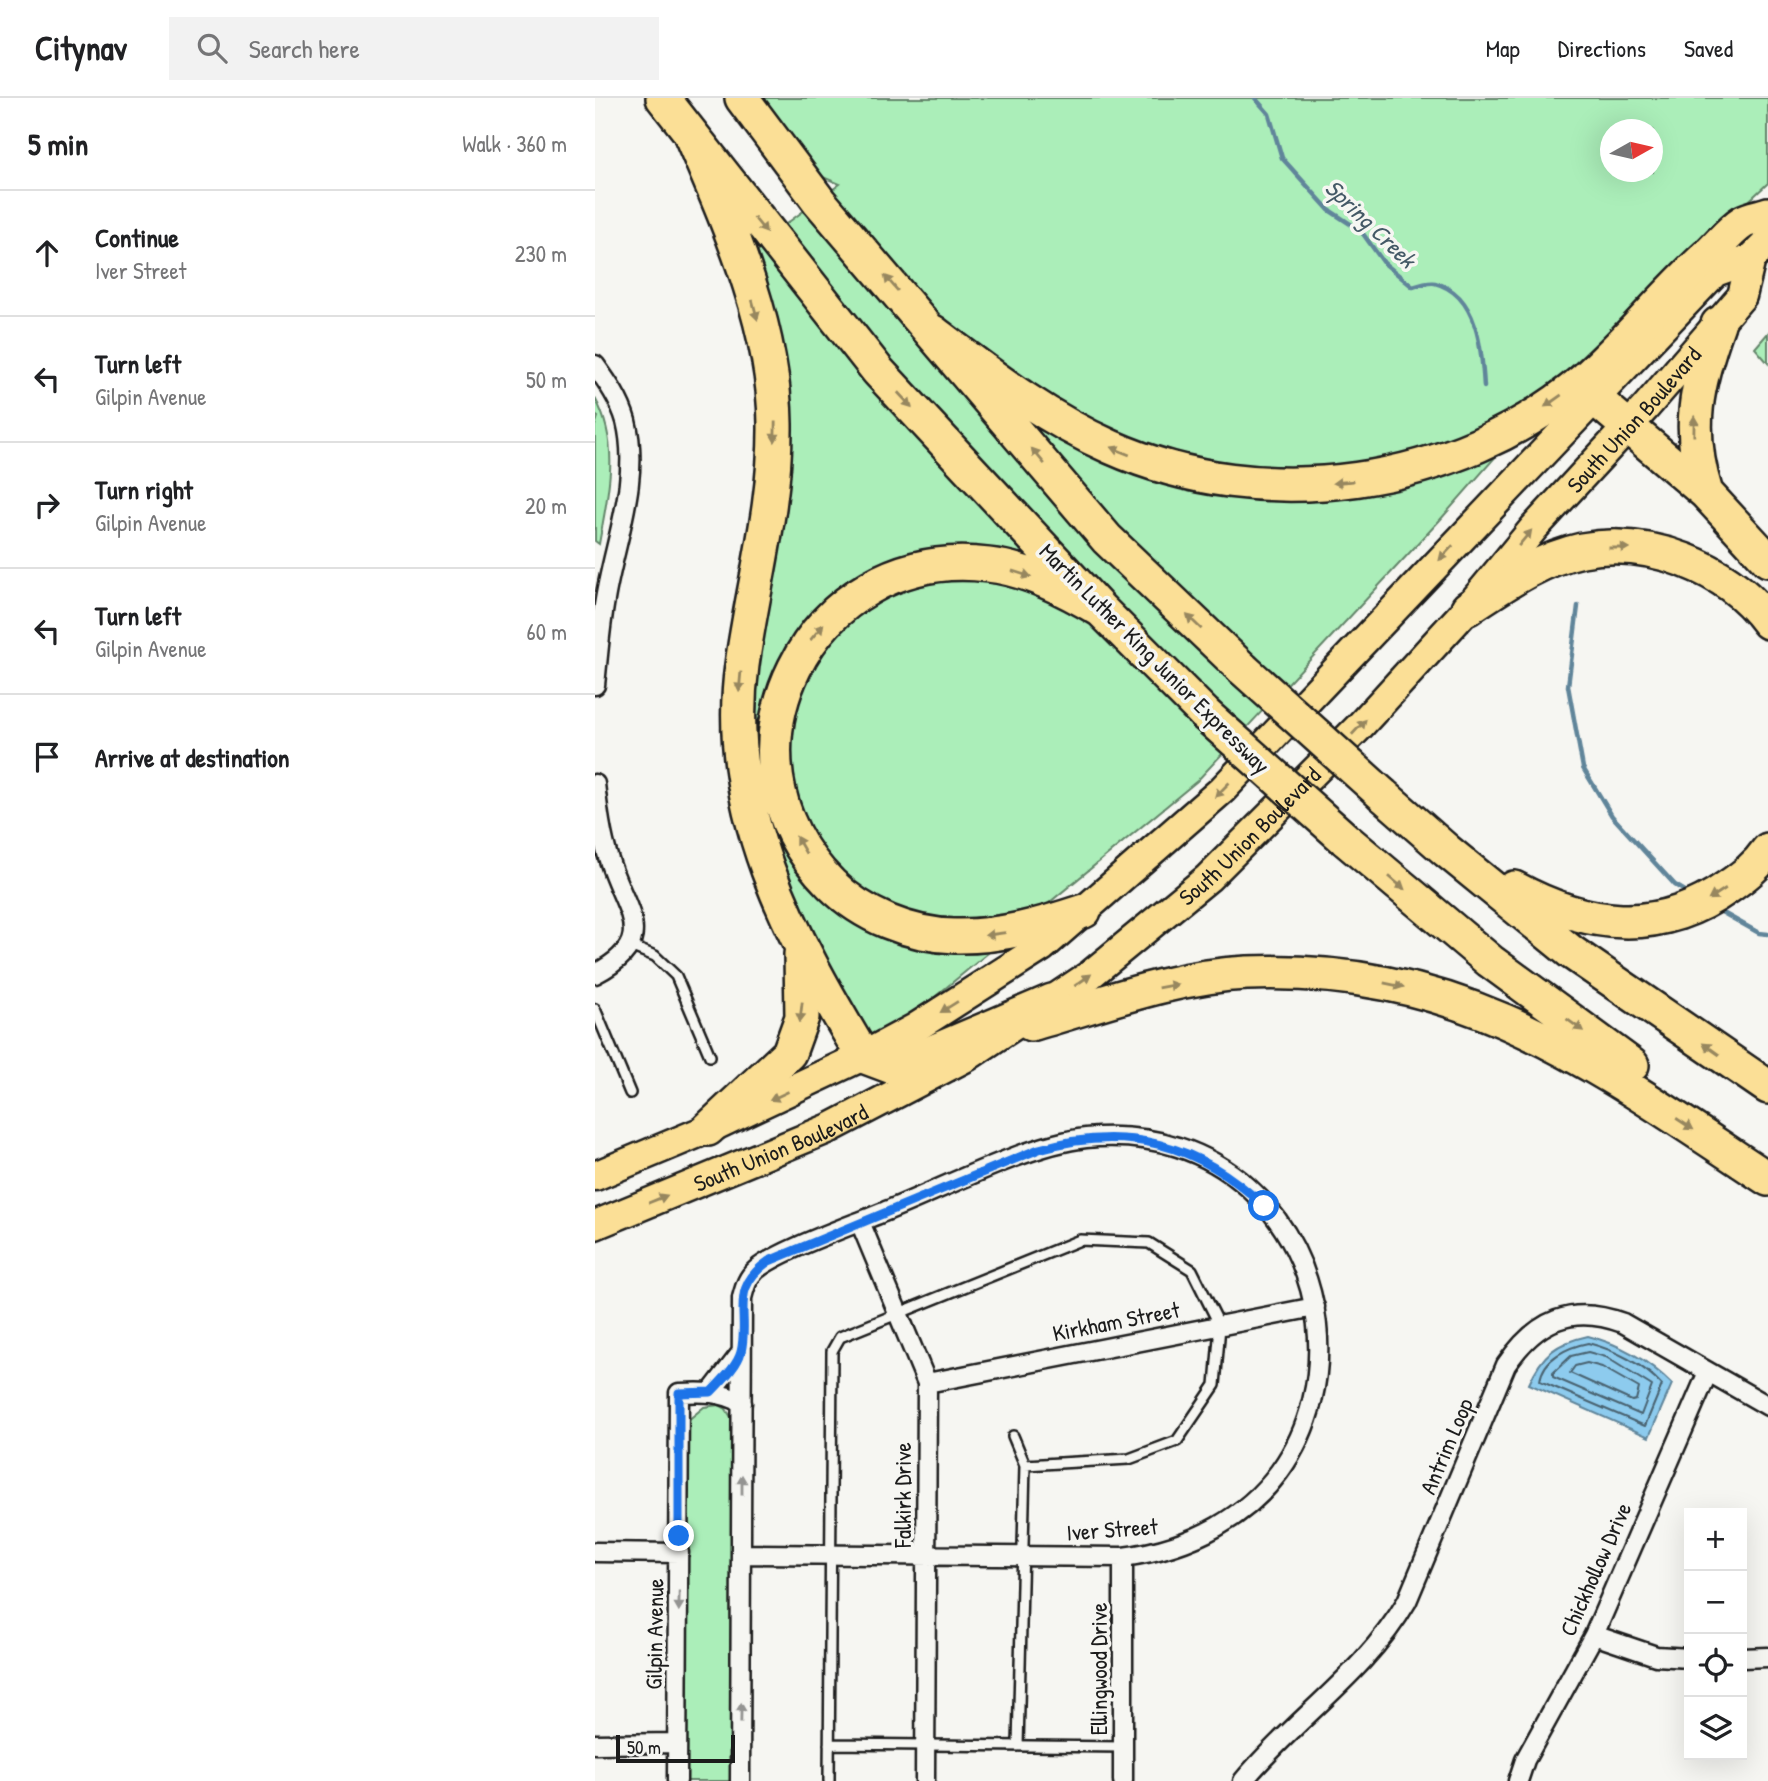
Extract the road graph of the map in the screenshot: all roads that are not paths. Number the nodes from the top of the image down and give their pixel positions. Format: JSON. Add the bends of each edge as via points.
{"nodes":[{"id":1,"x":663,"y":98,"type":"edge"},
{"id":2,"x":742,"y":98,"type":"edge"},
{"id":3,"x":689,"y":131,"type":"junction"},
{"id":4,"x":1768,"y":214,"type":"edge"},
{"id":5,"x":1760,"y":250,"type":"edge"},
{"id":6,"x":1718,"y":324,"type":"junction"},
{"id":7,"x":933,"y":332,"type":"junction"},
{"id":8,"x":595,"y":366,"type":"edge"},
{"id":9,"x":1594,"y":397,"type":"junction"},
{"id":10,"x":1628,"y":426,"type":"junction"},
{"id":11,"x":1706,"y":493,"type":"junction"},
{"id":12,"x":1768,"y":560,"type":"edge"},
{"id":13,"x":1468,"y":608,"type":"junction"},
{"id":14,"x":1101,"y":610,"type":"junction"},
{"id":15,"x":1768,"y":622,"type":"edge"},
{"id":16,"x":595,"y":685,"type":"edge"},
{"id":17,"x":595,"y":785,"type":"edge"},
{"id":18,"x":1768,"y":850,"type":"edge"},
{"id":19,"x":1447,"y":851,"type":"junction"},
{"id":20,"x":1084,"y":911,"type":"junction"},
{"id":21,"x":800,"y":944,"type":"junction"},
{"id":22,"x":630,"y":946,"type":"junction"},
{"id":23,"x":595,"y":974,"type":"edge"},
{"id":24,"x":1052,"y":1001,"type":"junction"},
{"id":25,"x":595,"y":1009,"type":"edge"},
{"id":26,"x":1008,"y":1031,"type":"junction"},
{"id":27,"x":710,"y":1056,"type":"dead end"},
{"id":28,"x":863,"y":1056,"type":"junction"},
{"id":29,"x":1768,"y":1087,"type":"edge"},
{"id":30,"x":631,"y":1093,"type":"dead end"},
{"id":31,"x":708,"y":1129,"type":"junction"},
{"id":32,"x":1768,"y":1151,"type":"edge"},
{"id":33,"x":595,"y":1177,"type":"edge"},
{"id":34,"x":1768,"y":1178,"type":"edge"},
{"id":35,"x":860,"y":1222,"type":"junction"},
{"id":36,"x":595,"y":1225,"type":"edge"},
{"id":37,"x":1315,"y":1307,"type":"junction"},
{"id":38,"x":898,"y":1313,"type":"junction"},
{"id":39,"x":1220,"y":1326,"type":"junction"},
{"id":40,"x":741,"y":1353,"type":"junction"},
{"id":41,"x":1708,"y":1371,"type":"junction"},
{"id":42,"x":926,"y":1383,"type":"junction"},
{"id":43,"x":711,"y":1392,"type":"junction"},
{"id":44,"x":742,"y":1403,"type":"junction"},
{"id":45,"x":1768,"y":1406,"type":"edge"},
{"id":46,"x":1013,"y":1436,"type":"dead end"},
{"id":47,"x":1025,"y":1465,"type":"junction"},
{"id":48,"x":595,"y":1552,"type":"edge"},
{"id":49,"x":679,"y":1553,"type":"junction"},
{"id":50,"x":742,"y":1554,"type":"junction"},
{"id":51,"x":831,"y":1556,"type":"junction"},
{"id":52,"x":926,"y":1557,"type":"junction"},
{"id":53,"x":1123,"y":1557,"type":"junction"},
{"id":54,"x":1023,"y":1558,"type":"junction"},
{"id":55,"x":1594,"y":1635,"type":"junction"},
{"id":56,"x":1768,"y":1657,"type":"edge"},
{"id":57,"x":1684,"y":1658,"type":"edge"},
{"id":58,"x":1747,"y":1658,"type":"edge"},
{"id":59,"x":677,"y":1743,"type":"junction"},
{"id":60,"x":595,"y":1744,"type":"edge"},
{"id":61,"x":829,"y":1744,"type":"junction"},
{"id":62,"x":925,"y":1745,"type":"junction"},
{"id":63,"x":1019,"y":1746,"type":"junction"},
{"id":64,"x":1123,"y":1747,"type":"junction"},
{"id":65,"x":677,"y":1781,"type":"edge"},
{"id":66,"x":740,"y":1781,"type":"edge"},
{"id":67,"x":829,"y":1781,"type":"edge"},
{"id":68,"x":925,"y":1781,"type":"edge"},
{"id":69,"x":1123,"y":1781,"type":"edge"},
{"id":70,"x":1243,"y":1781,"type":"edge"},
{"id":71,"x":1518,"y":1781,"type":"edge"}],
"edges":[{"from":1,"to":3,"type":"highway","name":"Martin Luther King Junior Expressway"},
{"from":7,"to":2,"type":"highway","one_way":true,"via":[[819,201]]},
{"from":3,"to":14,"type":"highway","name":"Martin Luther King Junior Expressway","one_way":true,"via":[[878,372]]},
{"from":3,"to":21,"type":"highway","one_way":true,"via":[[743,266],[769,365],[775,423],[773,475],[742,666],[739,738],[741,775],[755,841]]},
{"from":4,"to":7,"type":"highway","one_way":true,"via":[[1743,222],[1585,379],[1547,406],[1468,449],[1417,467],[1353,481],[1248,484],[1158,466],[1055,419]]},
{"from":5,"to":6,"type":"main road","name":"South Union Boulevard","via":[[1742,296]]},
{"from":5,"to":9,"type":"main road","name":"South Union Boulevard","via":[[1715,272]]},
{"from":6,"to":10,"type":"main road","name":"South Union Boulevard"},
{"from":11,"to":6,"type":"highway","one_way":true,"via":[[1696,462],[1693,428],[1697,392]]},
{"from":19,"to":7,"type":"highway","one_way":true,"bridge":true,"via":[[1243,669],[1107,539]]},
{"from":8,"to":16,"type":"street","via":[[616,395],[626,422],[630,457]]},
{"from":9,"to":10,"type":"highway"},
{"from":9,"to":20,"type":"main road","name":"South Union Boulevard","one_way":true,"via":[[1222,790]]},
{"from":10,"to":11,"type":"highway"},
{"from":13,"to":10,"type":"main road","name":"South Union Boulevard","one_way":true},
{"from":11,"to":12,"type":"highway"},
{"from":13,"to":15,"type":"highway","one_way":true,"via":[[1555,559],[1582,550],[1631,548],[1701,567],[1744,596]]},
{"from":24,"to":13,"type":"main road","name":"South Union Boulevard","one_way":true,"via":[[1208,878],[1358,728]]},
{"from":20,"to":14,"type":"highway","one_way":true,"via":[[1036,927],[953,936],[903,927],[857,906],[824,877],[797,839],[778,790],[774,740],[785,687],[814,634],[834,613],[881,581],[932,566],[989,565],[1035,578]]},
{"from":14,"to":32,"type":"highway","name":"Martin Luther King Junior Expressway","one_way":true,"bridge":true,"via":[[1205,714],[1345,839],[1560,1014]]},
{"from":17,"to":22,"type":"street","via":[[608,858],[633,923]]},
{"from":18,"to":19,"type":"highway","one_way":true,"via":[[1750,872],[1696,907],[1635,921],[1590,918],[1536,900]]},
{"from":29,"to":19,"type":"highway","one_way":true,"via":[[1571,952]]},
{"from":20,"to":28,"type":"main road","name":"South Union Boulevard","one_way":true,"via":[[1005,973]]},
{"from":21,"to":28,"type":"highway"},
{"from":21,"to":31,"type":"highway","one_way":true,"via":[[802,1017],[789,1053]]},
{"from":22,"to":23,"type":"street","via":[[616,963]]},
{"from":22,"to":27,"type":"lane","via":[[655,956],[676,976]]},
{"from":24,"to":26,"type":"main road","name":"South Union Boulevard"},
{"from":24,"to":28,"type":"highway","via":[[895,1068]]},
{"from":25,"to":30,"type":"lane"},
{"from":26,"to":34,"type":"highway","one_way":true,"via":[[1158,987],[1245,973],[1389,983],[1454,999],[1559,1046]]},
{"from":36,"to":26,"type":"main road","name":"South Union Boulevard","one_way":true,"via":[[830,1128]]},
{"from":28,"to":31,"type":"main road","name":"South Union Boulevard","one_way":true},
{"from":31,"to":33,"type":"main road","name":"South Union Boulevard"},
{"from":35,"to":37,"type":"street","name":"Iver Street","via":[[1062,1142],[1106,1137],[1155,1142],[1224,1172],[1264,1206],[1301,1260]]},
{"from":35,"to":38,"type":"street","name":"Falkirk Drive"},
{"from":35,"to":40,"type":"street","name":"Iver Street","via":[[769,1261],[750,1277],[742,1298]]},
{"from":37,"to":39,"type":"street","name":"Kirkham Street"},
{"from":37,"to":53,"type":"street","name":"Iver Street","via":[[1319,1358],[1313,1400],[1296,1442],[1270,1483],[1237,1514],[1195,1539],[1174,1548]]},
{"from":38,"to":39,"type":"lane","via":[[1080,1240],[1149,1243],[1192,1270]]},
{"from":38,"to":42,"type":"street","name":"Falkirk Drive"},
{"from":38,"to":51,"type":"lane","via":[[840,1337],[832,1351]]},
{"from":39,"to":42,"type":"street","name":"Kirkham Street"},
{"from":39,"to":47,"type":"lane","via":[[1215,1385],[1177,1441],[1129,1459]]},
{"from":40,"to":43,"type":"street"},
{"from":40,"to":44,"type":"street"},
{"from":41,"to":45,"type":"street","name":"Antrim Loop"},
{"from":41,"to":55,"type":"street","name":"Chickhollow Drive"},
{"from":41,"to":70,"type":"street","name":"Antrim Loop","via":[[1606,1317],[1569,1316],[1534,1332],[1506,1365],[1392,1627],[1370,1656]]},
{"from":42,"to":52,"type":"street","name":"Falkirk Drive"},
{"from":43,"to":44,"type":"street","name":"Gilpin Avenue"},
{"from":43,"to":49,"type":"street","name":"Gilpin Avenue","via":[[679,1393]]},
{"from":50,"to":44,"type":"street","one_way":true},
{"from":46,"to":47,"type":"lane"},
{"from":47,"to":54,"type":"lane"},
{"from":48,"to":49,"type":"street"},
{"from":49,"to":59,"type":"street","name":"Gilpin Avenue","one_way":true},
{"from":50,"to":51,"type":"street","name":"Iver Street"},
{"from":66,"to":50,"type":"street","one_way":true},
{"from":51,"to":52,"type":"street","name":"Iver Street"},
{"from":51,"to":61,"type":"lane"},
{"from":52,"to":54,"type":"street","name":"Iver Street"},
{"from":52,"to":62,"type":"street","name":"Falkirk Drive"},
{"from":53,"to":54,"type":"street","name":"Iver Street"},
{"from":53,"to":64,"type":"street","name":"Ellingwood Drive"},
{"from":54,"to":63,"type":"lane"},
{"from":55,"to":57,"type":"street","via":[[1656,1656]]},
{"from":55,"to":71,"type":"street","name":"Chickhollow Drive"},
{"from":56,"to":58,"type":"street"},
{"from":59,"to":60,"type":"street"},
{"from":59,"to":65,"type":"street","name":"Gilpin Avenue"},
{"from":61,"to":62,"type":"lane"},
{"from":61,"to":67,"type":"lane"},
{"from":62,"to":63,"type":"lane"},
{"from":62,"to":68,"type":"street","name":"Falkirk Drive"},
{"from":63,"to":64,"type":"lane"},
{"from":64,"to":69,"type":"street","name":"Ellingwood Drive"}]}
